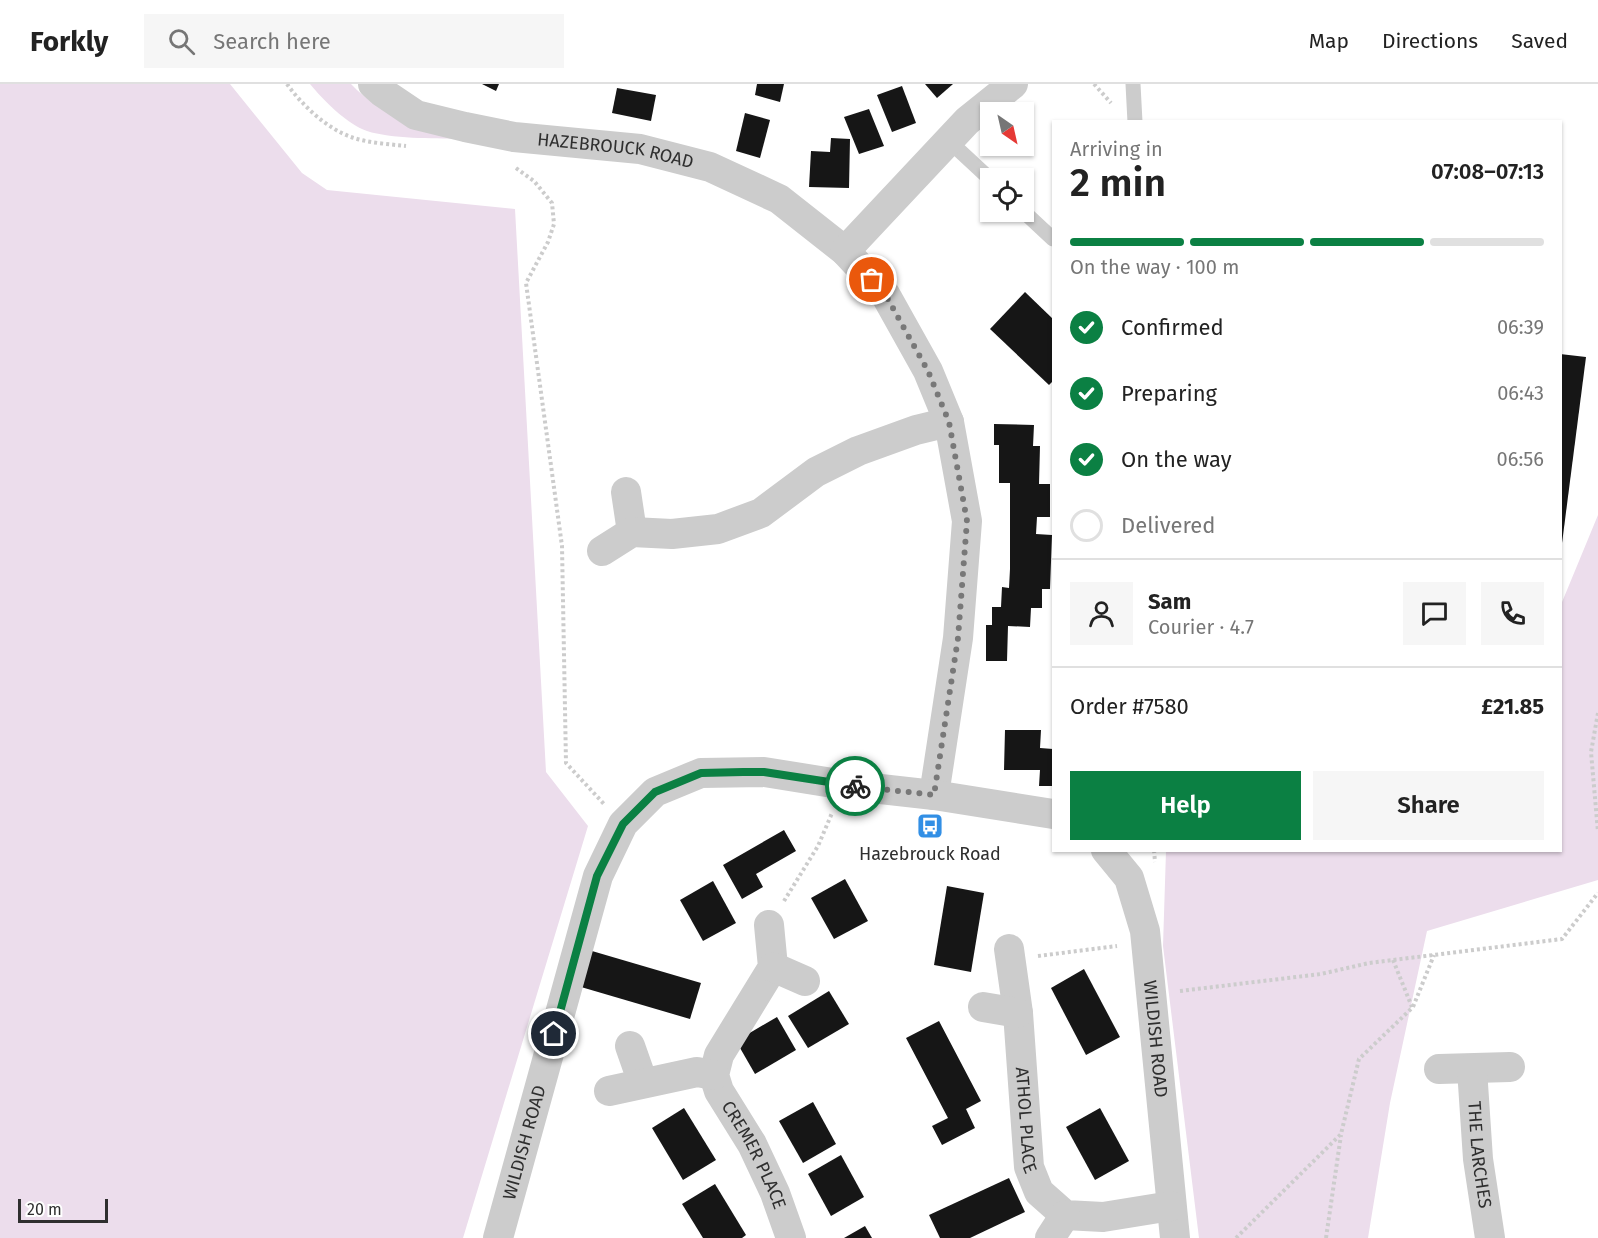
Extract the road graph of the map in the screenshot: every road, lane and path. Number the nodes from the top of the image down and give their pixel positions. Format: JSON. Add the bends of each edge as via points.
{"nodes":[{"id":1,"x":373,"y":84,"type":"edge"},
{"id":2,"x":1013,"y":84,"type":"edge"},
{"id":3,"x":1133,"y":84,"type":"edge"},
{"id":4,"x":1135,"y":120,"type":"edge"},
{"id":5,"x":514,"y":137,"type":"junction"},
{"id":6,"x":948,"y":140,"type":"junction"},
{"id":7,"x":980,"y":170,"type":"edge"},
{"id":8,"x":1034,"y":221,"type":"edge"},
{"id":9,"x":1052,"y":238,"type":"edge"},
{"id":10,"x":845,"y":250,"type":"junction"},
{"id":11,"x":949,"y":422,"type":"junction"},
{"id":12,"x":626,"y":492,"type":"dead end"},
{"id":13,"x":632,"y":532,"type":"junction"},
{"id":14,"x":602,"y":551,"type":"dead end"},
{"id":15,"x":1598,"y":713,"type":"edge"},
{"id":16,"x":845,"y":785,"type":"junction"},
{"id":17,"x":934,"y":795,"type":"junction"},
{"id":18,"x":1052,"y":814,"type":"edge"},
{"id":19,"x":623,"y":824,"type":"junction"},
{"id":20,"x":1598,"y":832,"type":"edge"},
{"id":21,"x":1108,"y":852,"type":"edge"},
{"id":22,"x":1598,"y":893,"type":"edge"},
{"id":23,"x":769,"y":925,"type":"joint"},
{"id":24,"x":1146,"y":942,"type":"junction"},
{"id":25,"x":1010,"y":954,"type":"joint"},
{"id":26,"x":1434,"y":955,"type":"junction"},
{"id":27,"x":1393,"y":960,"type":"junction"},
{"id":28,"x":772,"y":967,"type":"junction"},
{"id":29,"x":805,"y":981,"type":"dead end"},
{"id":30,"x":1152,"y":994,"type":"junction"},
{"id":31,"x":983,"y":1007,"type":"dead end"},
{"id":32,"x":1413,"y":1007,"type":"junction"},
{"id":33,"x":1018,"y":1013,"type":"junction"},
{"id":34,"x":630,"y":1046,"type":"dead end"},
{"id":35,"x":1510,"y":1067,"type":"dead end"},
{"id":36,"x":1438,"y":1069,"type":"dead end"},
{"id":37,"x":1472,"y":1069,"type":"junction"},
{"id":38,"x":714,"y":1075,"type":"junction"},
{"id":39,"x":643,"y":1083,"type":"junction"},
{"id":40,"x":609,"y":1091,"type":"dead end"},
{"id":41,"x":1341,"y":1134,"type":"junction"},
{"id":42,"x":1171,"y":1206,"type":"junction"},
{"id":43,"x":1057,"y":1226,"type":"edge"},
{"id":44,"x":498,"y":1238,"type":"edge"},
{"id":45,"x":791,"y":1238,"type":"edge"},
{"id":46,"x":1175,"y":1238,"type":"edge"},
{"id":47,"x":1236,"y":1238,"type":"edge"},
{"id":48,"x":1326,"y":1238,"type":"edge"},
{"id":49,"x":1490,"y":1238,"type":"edge"}],
"edges":[{"from":1,"to":5,"type":"street","name":"HAZEBROUCK ROAD","via":[[416,115]]},
{"from":2,"to":6,"type":"street"},
{"from":3,"to":4,"type":"lane"},
{"from":5,"to":10,"type":"street","name":"HAZEBROUCK ROAD","via":[[640,149],[710,167],[779,198]]},
{"from":5,"to":19,"type":"path","via":[[517,170],[534,181],[552,203],[554,224],[526,283],[562,546],[566,763]]},
{"from":6,"to":7,"type":"lane"},
{"from":6,"to":10,"type":"street"},
{"from":8,"to":9,"type":"lane"},
{"from":10,"to":11,"type":"street","name":"HAZEBROUCK ROAD","via":[[885,294],[928,371]]},
{"from":11,"to":13,"type":"street","via":[[858,451],[816,472],[761,513],[718,529],[672,534]]},
{"from":11,"to":17,"type":"street","name":"HAZEBROUCK ROAD","via":[[967,521],[958,638]]},
{"from":12,"to":13,"type":"street"},
{"from":13,"to":14,"type":"street"},
{"from":15,"to":20,"type":"path","via":[[1591,752]]},
{"from":16,"to":17,"type":"street","name":"WILDISH ROAD"},
{"from":16,"to":19,"type":"street","name":"WILDISH ROAD","via":[[764,772],[701,773],[655,792]]},
{"from":16,"to":23,"type":"path","via":[[818,846]]},
{"from":17,"to":18,"type":"street","name":"WILDISH ROAD"},
{"from":19,"to":44,"type":"street","name":"WILDISH ROAD","via":[[597,876]]},
{"from":21,"to":24,"type":"street","name":"WILDISH ROAD","via":[[1129,878]]},
{"from":22,"to":26,"type":"path","via":[[1562,939]]},
{"from":23,"to":28,"type":"street"},
{"from":24,"to":25,"type":"path"},
{"from":24,"to":30,"type":"street","name":"WILDISH ROAD"},
{"from":25,"to":33,"type":"street","name":"ATHOL PLACE"},
{"from":26,"to":27,"type":"path"},
{"from":26,"to":32,"type":"path"},
{"from":27,"to":30,"type":"path","via":[[1321,974]]},
{"from":27,"to":32,"type":"path"},
{"from":28,"to":29,"type":"street"},
{"from":28,"to":38,"type":"street","via":[[719,1055]]},
{"from":30,"to":42,"type":"street","name":"WILDISH ROAD"},
{"from":31,"to":33,"type":"street"},
{"from":32,"to":41,"type":"path","via":[[1359,1059]]},
{"from":33,"to":43,"type":"street","name":"ATHOL PLACE","via":[[1029,1167]]},
{"from":34,"to":39,"type":"street"},
{"from":35,"to":37,"type":"street"},
{"from":36,"to":37,"type":"street"},
{"from":37,"to":49,"type":"street","name":"THE LARCHES","via":[[1478,1159]]},
{"from":38,"to":39,"type":"street","via":[[697,1072]]},
{"from":38,"to":45,"type":"street","name":"CREMER PLACE","via":[[719,1091],[752,1144]]},
{"from":39,"to":40,"type":"street"},
{"from":41,"to":47,"type":"path"},
{"from":41,"to":48,"type":"path"},
{"from":42,"to":43,"type":"street","name":"ATHOL PLACE"},
{"from":42,"to":46,"type":"street","name":"WILDISH ROAD"}]}
